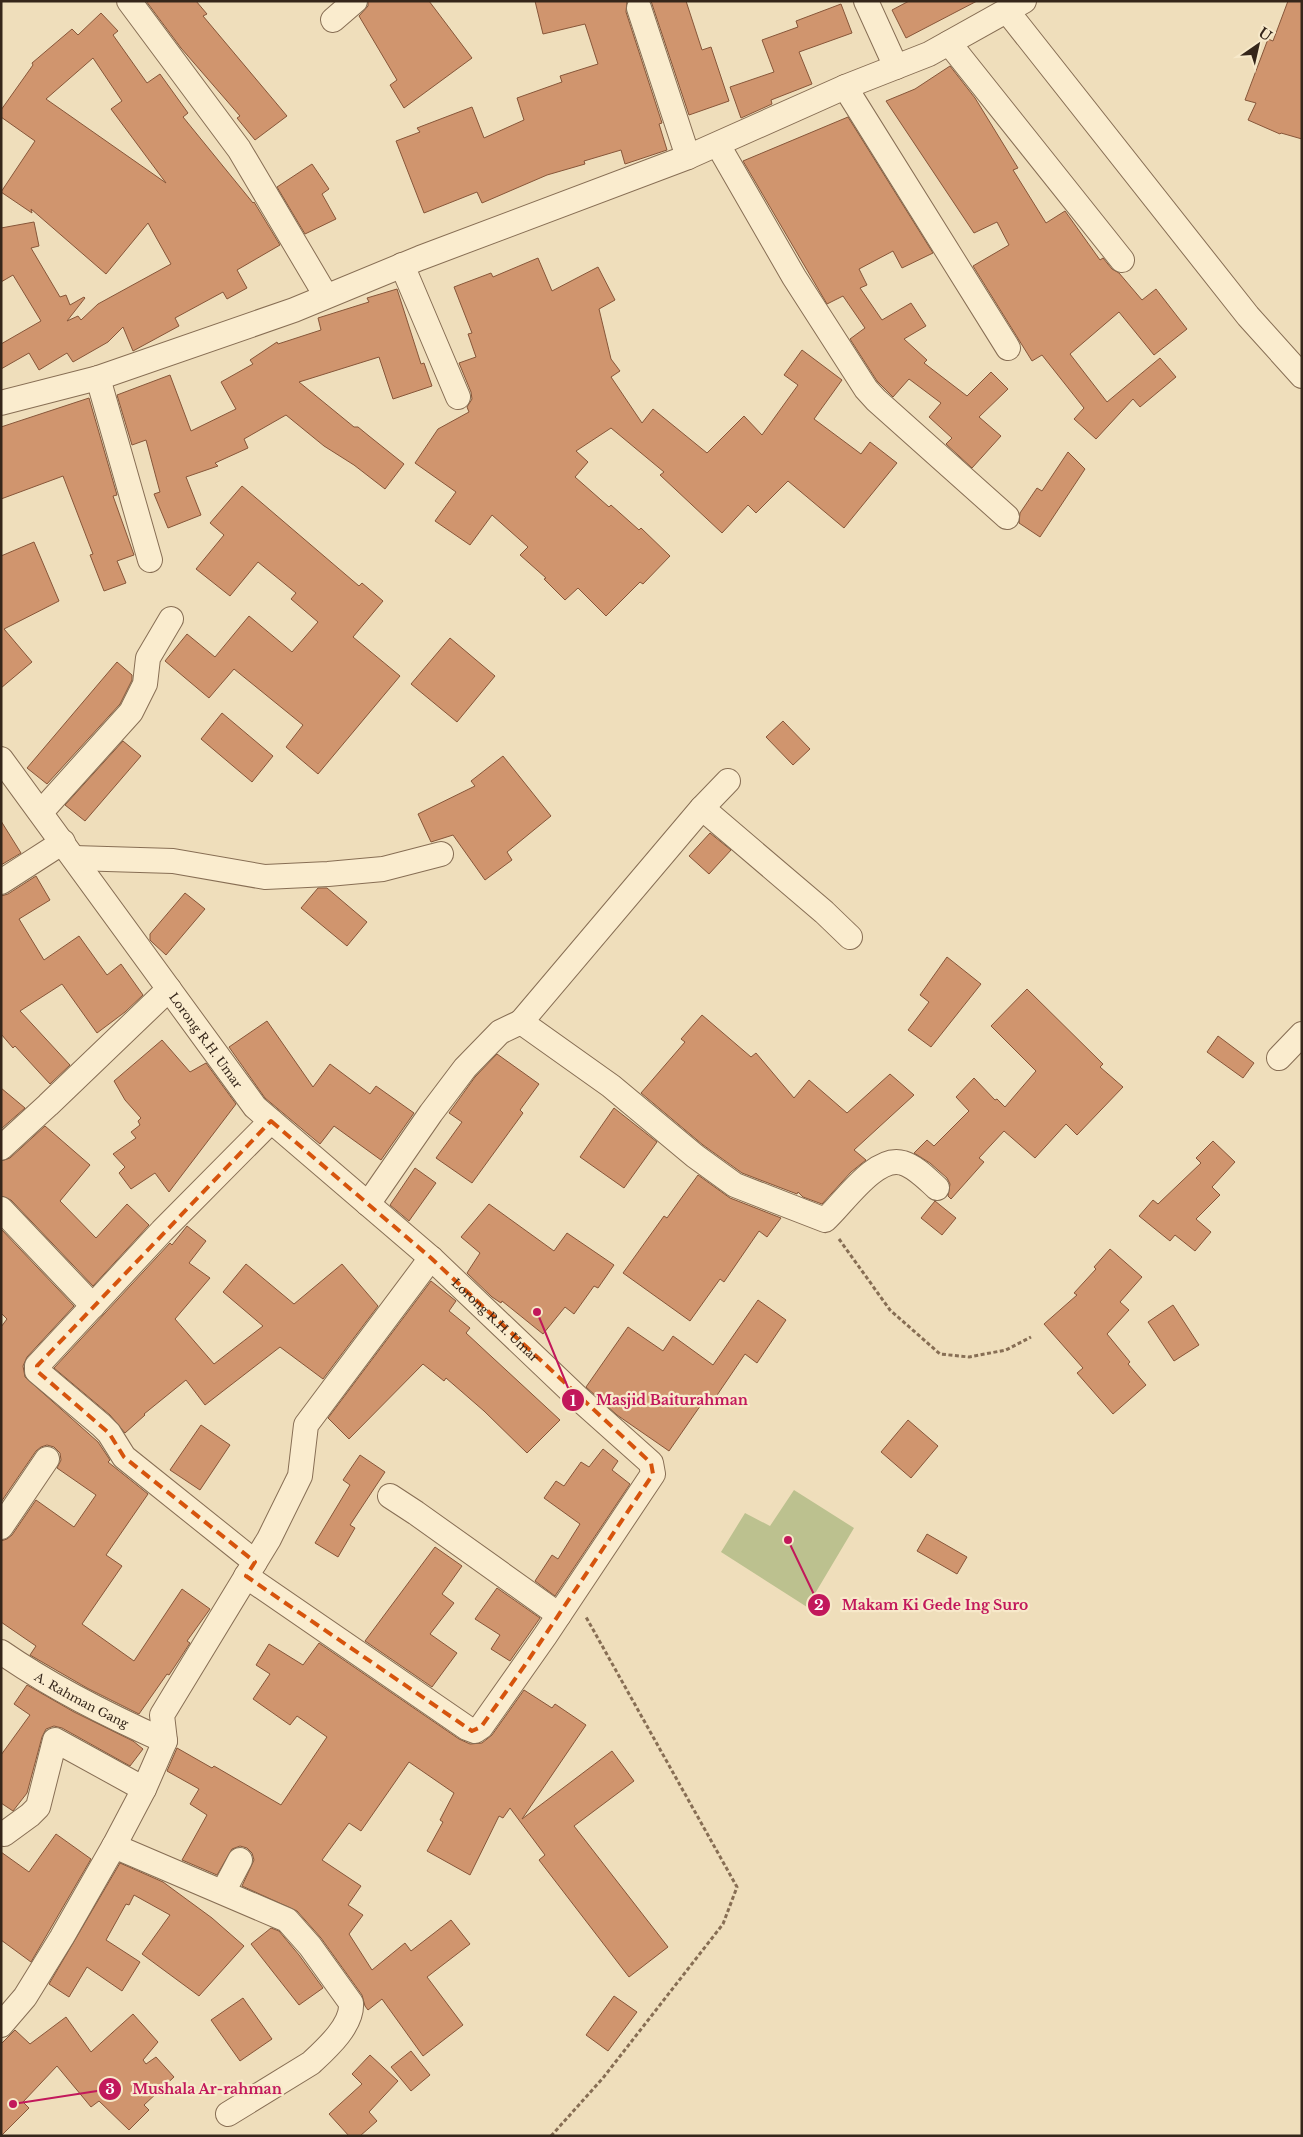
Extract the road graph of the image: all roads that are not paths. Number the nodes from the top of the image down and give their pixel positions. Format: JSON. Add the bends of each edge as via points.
{"nodes":[{"id":1,"x":129,"y":1,"type":"edge"},
{"id":2,"x":355,"y":1,"type":"edge"},
{"id":3,"x":866,"y":1,"type":"edge"},
{"id":4,"x":1016,"y":6,"type":"edge"},
{"id":5,"x":639,"y":8,"type":"dead end"},
{"id":6,"x":333,"y":20,"type":"dead end"},
{"id":7,"x":950,"y":43,"type":"junction"},
{"id":8,"x":896,"y":67,"type":"junction"},
{"id":9,"x":845,"y":87,"type":"junction"},
{"id":10,"x":718,"y":145,"type":"junction"},
{"id":11,"x":688,"y":157,"type":"junction"},
{"id":12,"x":1122,"y":260,"type":"dead end"},
{"id":13,"x":402,"y":265,"type":"junction"},
{"id":14,"x":326,"y":296,"type":"junction"},
{"id":15,"x":1008,"y":348,"type":"dead end"},
{"id":16,"x":1302,"y":376,"type":"edge"},
{"id":17,"x":98,"y":378,"type":"junction"},
{"id":18,"x":458,"y":397,"type":"dead end"},
{"id":19,"x":1,"y":403,"type":"edge"},
{"id":20,"x":1008,"y":517,"type":"dead end"},
{"id":21,"x":150,"y":560,"type":"dead end"},
{"id":22,"x":171,"y":619,"type":"dead end"},
{"id":23,"x":1,"y":759,"type":"edge"},
{"id":24,"x":728,"y":781,"type":"dead end"},
{"id":25,"x":702,"y":808,"type":"junction"},
{"id":26,"x":41,"y":812,"type":"junction"},
{"id":27,"x":69,"y":850,"type":"junction"},
{"id":28,"x":441,"y":854,"type":"dead end"},
{"id":29,"x":1,"y":882,"type":"edge"},
{"id":30,"x":850,"y":937,"type":"dead end"},
{"id":31,"x":169,"y":989,"type":"junction"},
{"id":32,"x":521,"y":1022,"type":"junction"},
{"id":33,"x":1302,"y":1034,"type":"edge"},
{"id":34,"x":1279,"y":1058,"type":"dead end"},
{"id":35,"x":271,"y":1121,"type":"junction"},
{"id":36,"x":1,"y":1148,"type":"edge"},
{"id":37,"x":937,"y":1188,"type":"dead end"},
{"id":38,"x":368,"y":1204,"type":"junction"},
{"id":39,"x":1,"y":1209,"type":"edge"},
{"id":40,"x":431,"y":1258,"type":"junction"},
{"id":41,"x":93,"y":1306,"type":"junction"},
{"id":42,"x":47,"y":1459,"type":"dead end"},
{"id":43,"x":390,"y":1496,"type":"dead end"},
{"id":44,"x":1,"y":1527,"type":"edge"},
{"id":45,"x":250,"y":1569,"type":"junction"},
{"id":46,"x":559,"y":1615,"type":"junction"},
{"id":47,"x":1,"y":1652,"type":"edge"},
{"id":48,"x":165,"y":1741,"type":"junction"},
{"id":49,"x":144,"y":1789,"type":"junction"},
{"id":50,"x":4,"y":1834,"type":"dead end"},
{"id":51,"x":114,"y":1846,"type":"junction"},
{"id":52,"x":240,"y":1860,"type":"dead end"},
{"id":53,"x":223,"y":1892,"type":"junction"},
{"id":54,"x":1,"y":2025,"type":"edge"},
{"id":55,"x":228,"y":2114,"type":"dead end"}],
"edges":[{"from":1,"to":14,"type":"street","via":[[239,149]]},
{"from":2,"to":6,"type":"street"},
{"from":3,"to":8,"type":"street"},
{"from":4,"to":7,"type":"street"},
{"from":4,"to":16,"type":"street","via":[[1248,316]]},
{"from":5,"to":11,"type":"street"},
{"from":7,"to":8,"type":"street"},
{"from":7,"to":12,"type":"street"},
{"from":8,"to":9,"type":"street"},
{"from":9,"to":10,"type":"street"},
{"from":9,"to":15,"type":"street"},
{"from":10,"to":11,"type":"street"},
{"from":10,"to":20,"type":"street","via":[[794,277],[866,389]]},
{"from":11,"to":13,"type":"street"},
{"from":13,"to":14,"type":"street"},
{"from":13,"to":18,"type":"street"},
{"from":14,"to":17,"type":"street"},
{"from":17,"to":19,"type":"street"},
{"from":17,"to":21,"type":"street"},
{"from":22,"to":26,"type":"street","via":[[148,658],[145,684],[131,712]]},
{"from":23,"to":26,"type":"street","name":"Lorong R.H. Umar"},
{"from":24,"to":25,"type":"street"},
{"from":25,"to":30,"type":"street"},
{"from":25,"to":32,"type":"street"},
{"from":26,"to":27,"type":"street","name":"Lorong R.H. Umar"},
{"from":27,"to":28,"type":"street","via":[[172,861],[264,877],[383,869]]},
{"from":27,"to":29,"type":"street"},
{"from":27,"to":31,"type":"street","name":"Lorong R.H. Umar"},
{"from":31,"to":35,"type":"street","name":"Lorong R.H. Umar","via":[[255,1107]]},
{"from":31,"to":36,"type":"street"},
{"from":32,"to":37,"type":"street","via":[[610,1086],[735,1185],[825,1220],[875,1169],[886,1162],[902,1162]]},
{"from":32,"to":38,"type":"street","via":[[500,1032],[465,1068]]},
{"from":33,"to":34,"type":"street"},
{"from":35,"to":38,"type":"street","name":"Lorong R.H. Umar"},
{"from":35,"to":41,"type":"street"},
{"from":38,"to":40,"type":"street","name":"Lorong R.H. Umar"},
{"from":39,"to":41,"type":"street"},
{"from":40,"to":45,"type":"street","via":[[306,1425],[300,1476],[269,1539]]},
{"from":40,"to":46,"type":"street","name":"Lorong R.H. Umar","via":[[653,1466],[653,1474]]},
{"from":41,"to":45,"type":"street","via":[[38,1363],[37,1371],[101,1425],[124,1457]]},
{"from":42,"to":44,"type":"street"},
{"from":43,"to":46,"type":"street"},
{"from":45,"to":46,"type":"street","name":"Lorong R.H. Umar","via":[[472,1731],[481,1727]]},
{"from":45,"to":48,"type":"street","via":[[162,1715]]},
{"from":47,"to":48,"type":"street","name":"A. Rahman Gang","via":[[66,1694]]},
{"from":48,"to":49,"type":"street"},
{"from":49,"to":50,"type":"street","via":[[56,1740],[38,1807]]},
{"from":49,"to":51,"type":"street"},
{"from":51,"to":53,"type":"street"},
{"from":51,"to":54,"type":"street","via":[[29,1990]]},
{"from":52,"to":53,"type":"street"},
{"from":53,"to":55,"type":"street","via":[[287,1920],[346,1994],[351,2009],[345,2024],[311,2063]]}]}
